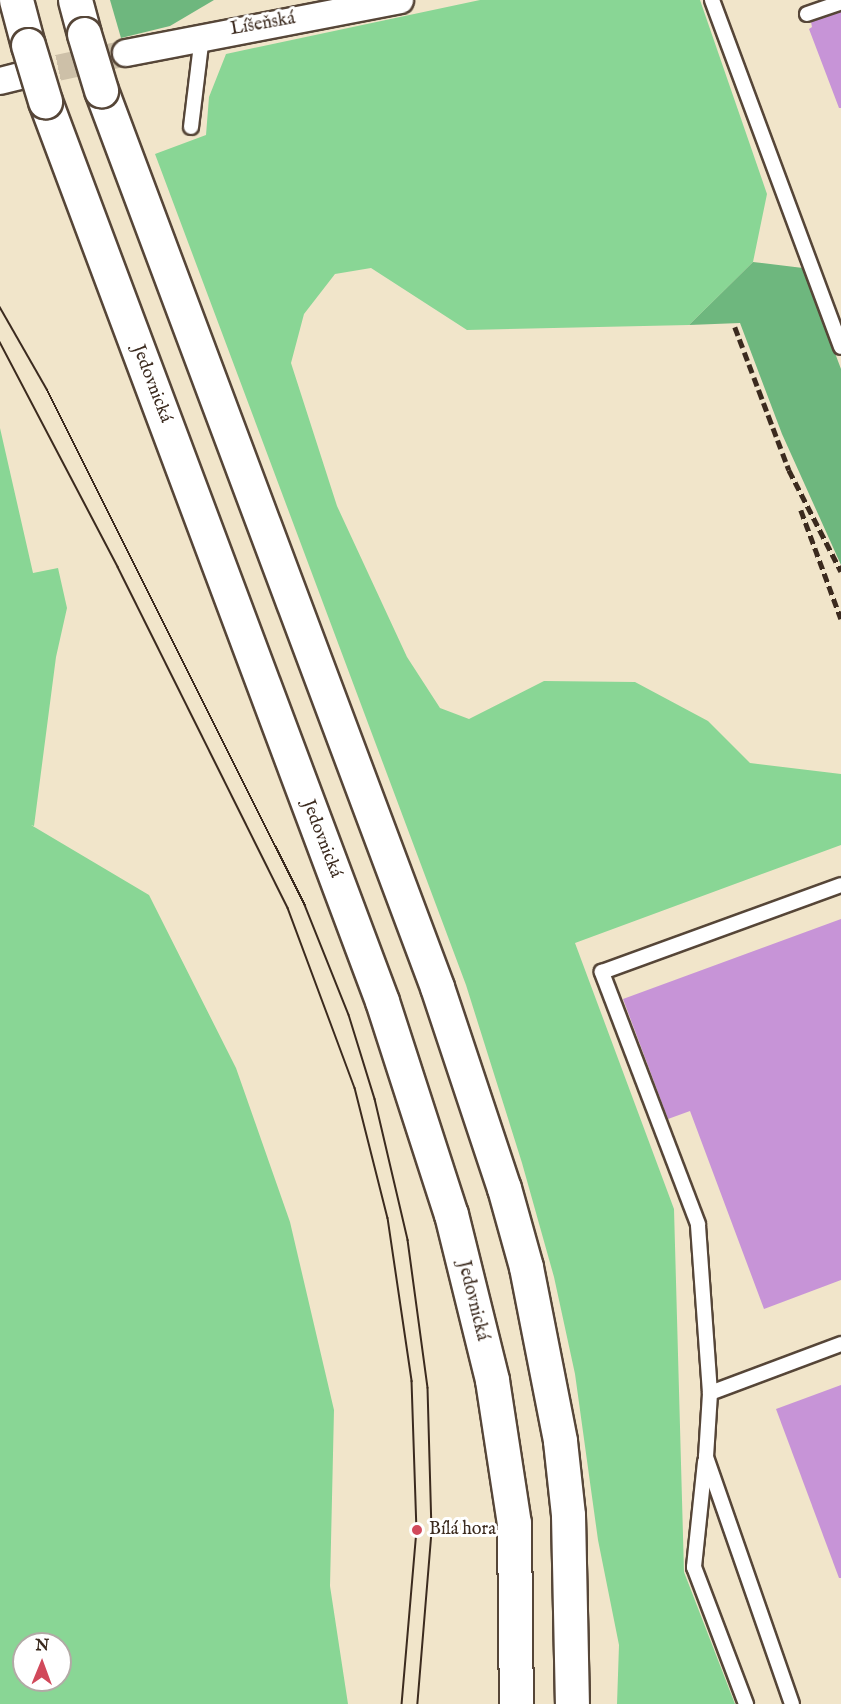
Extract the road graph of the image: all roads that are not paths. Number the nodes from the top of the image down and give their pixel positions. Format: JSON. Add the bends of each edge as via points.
{"nodes":[{"id":1,"x":16,"y":0,"type":"edge"},
{"id":2,"x":75,"y":0,"type":"edge"},
{"id":3,"x":400,"y":0,"type":"edge"},
{"id":4,"x":712,"y":0,"type":"edge"},
{"id":5,"x":841,"y":2,"type":"edge"},
{"id":6,"x":807,"y":14,"type":"dead end"},
{"id":7,"x":202,"y":36,"type":"junction"},
{"id":8,"x":126,"y":54,"type":"tunnel mouth"},
{"id":9,"x":16,"y":67,"type":"edge"},
{"id":10,"x":191,"y":127,"type":"dead end"},
{"id":11,"x":841,"y":347,"type":"edge"},
{"id":12,"x":841,"y":885,"type":"edge"},
{"id":13,"x":841,"y":1344,"type":"edge"},
{"id":14,"x":710,"y":1393,"type":"junction"},
{"id":15,"x":706,"y":1457,"type":"junction"},
{"id":16,"x":516,"y":1704,"type":"edge"},
{"id":17,"x":572,"y":1704,"type":"edge"},
{"id":18,"x":746,"y":1704,"type":"edge"},
{"id":19,"x":792,"y":1704,"type":"edge"}],
"edges":[{"from":1,"to":9,"type":"main road","name":"Jedovnická"},
{"from":2,"to":17,"type":"main road","bridge":true,"via":[[101,90],[437,987],[504,1188],[545,1354],[560,1441],[568,1515]]},
{"from":3,"to":7,"type":"street","name":"Líšeňská"},
{"from":4,"to":11,"type":"lane"},
{"from":5,"to":6,"type":"lane"},
{"from":7,"to":8,"type":"street","name":"Líšeňská"},
{"from":7,"to":10,"type":"lane"},
{"from":9,"to":16,"type":"main road","name":"Jedovnická","bridge":true,"via":[[45,101],[382,1001],[451,1214],[492,1380],[514,1523]]},
{"from":12,"to":14,"type":"lane","via":[[602,972],[698,1224]]},
{"from":13,"to":14,"type":"lane"},
{"from":14,"to":15,"type":"lane"},
{"from":15,"to":18,"type":"lane","via":[[694,1568]]},
{"from":15,"to":19,"type":"lane"}]}
